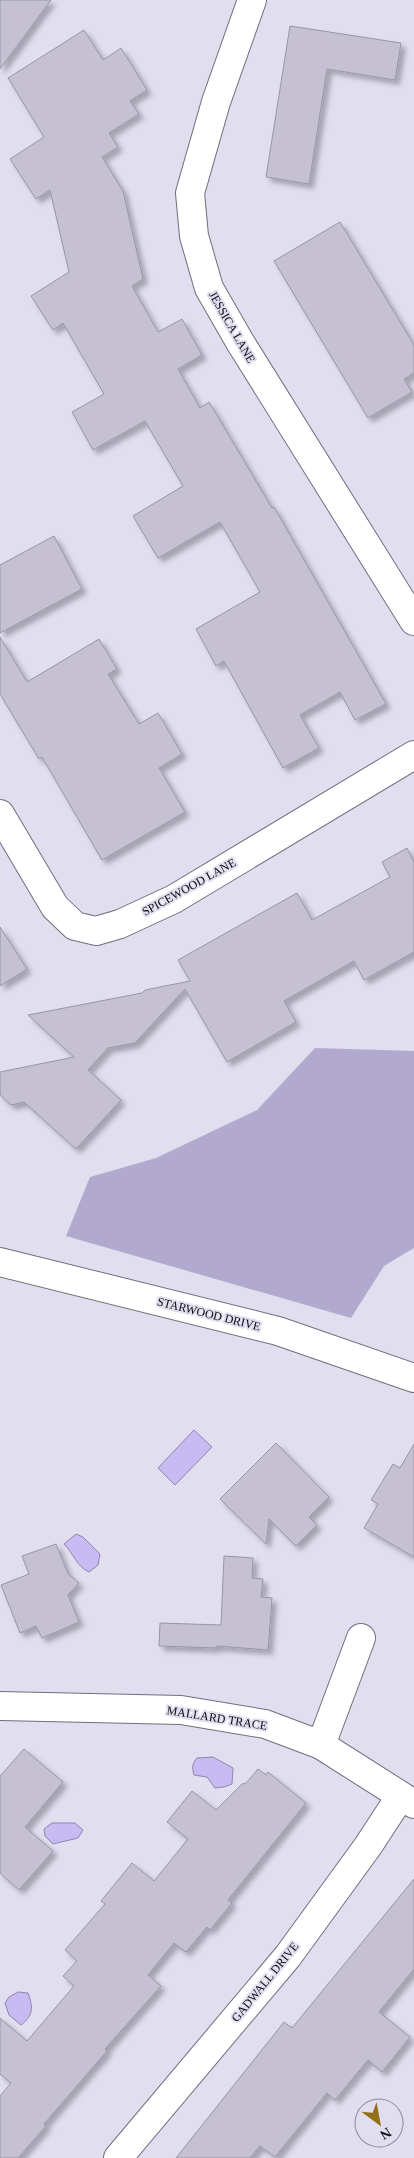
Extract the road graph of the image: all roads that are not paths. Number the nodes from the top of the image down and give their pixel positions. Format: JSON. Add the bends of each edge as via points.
{"nodes":[{"id":1,"x":252,"y":0,"type":"edge"},
{"id":2,"x":414,"y":621,"type":"edge"},
{"id":3,"x":414,"y":755,"type":"edge"},
{"id":4,"x":0,"y":814,"type":"edge"},
{"id":5,"x":0,"y":1262,"type":"edge"},
{"id":6,"x":414,"y":1378,"type":"edge"},
{"id":7,"x":361,"y":1638,"type":"dead end"},
{"id":8,"x":0,"y":1706,"type":"edge"},
{"id":9,"x":321,"y":1745,"type":"junction"},
{"id":10,"x":407,"y":1800,"type":"edge"},
{"id":11,"x":118,"y":2158,"type":"edge"}],
"edges":[{"from":1,"to":2,"type":"street","name":"JESSICA LANE","via":[[216,102],[190,193],[194,236],[209,288]]},
{"from":3,"to":4,"type":"street","name":"SPICEWOOD LANE","via":[[174,899],[120,924],[96,931],[75,926],[55,907]]},
{"from":5,"to":6,"type":"street","name":"STARWOOD DRIVE","via":[[278,1331]]},
{"from":7,"to":9,"type":"street"},
{"from":8,"to":9,"type":"street","name":"MALLARD TRACE","via":[[181,1710],[265,1724]]},
{"from":9,"to":10,"type":"street","name":"MALLARD TRACE"},
{"from":10,"to":11,"type":"street","name":"GADWALL DRIVE","via":[[368,1846],[288,1956]]}]}
